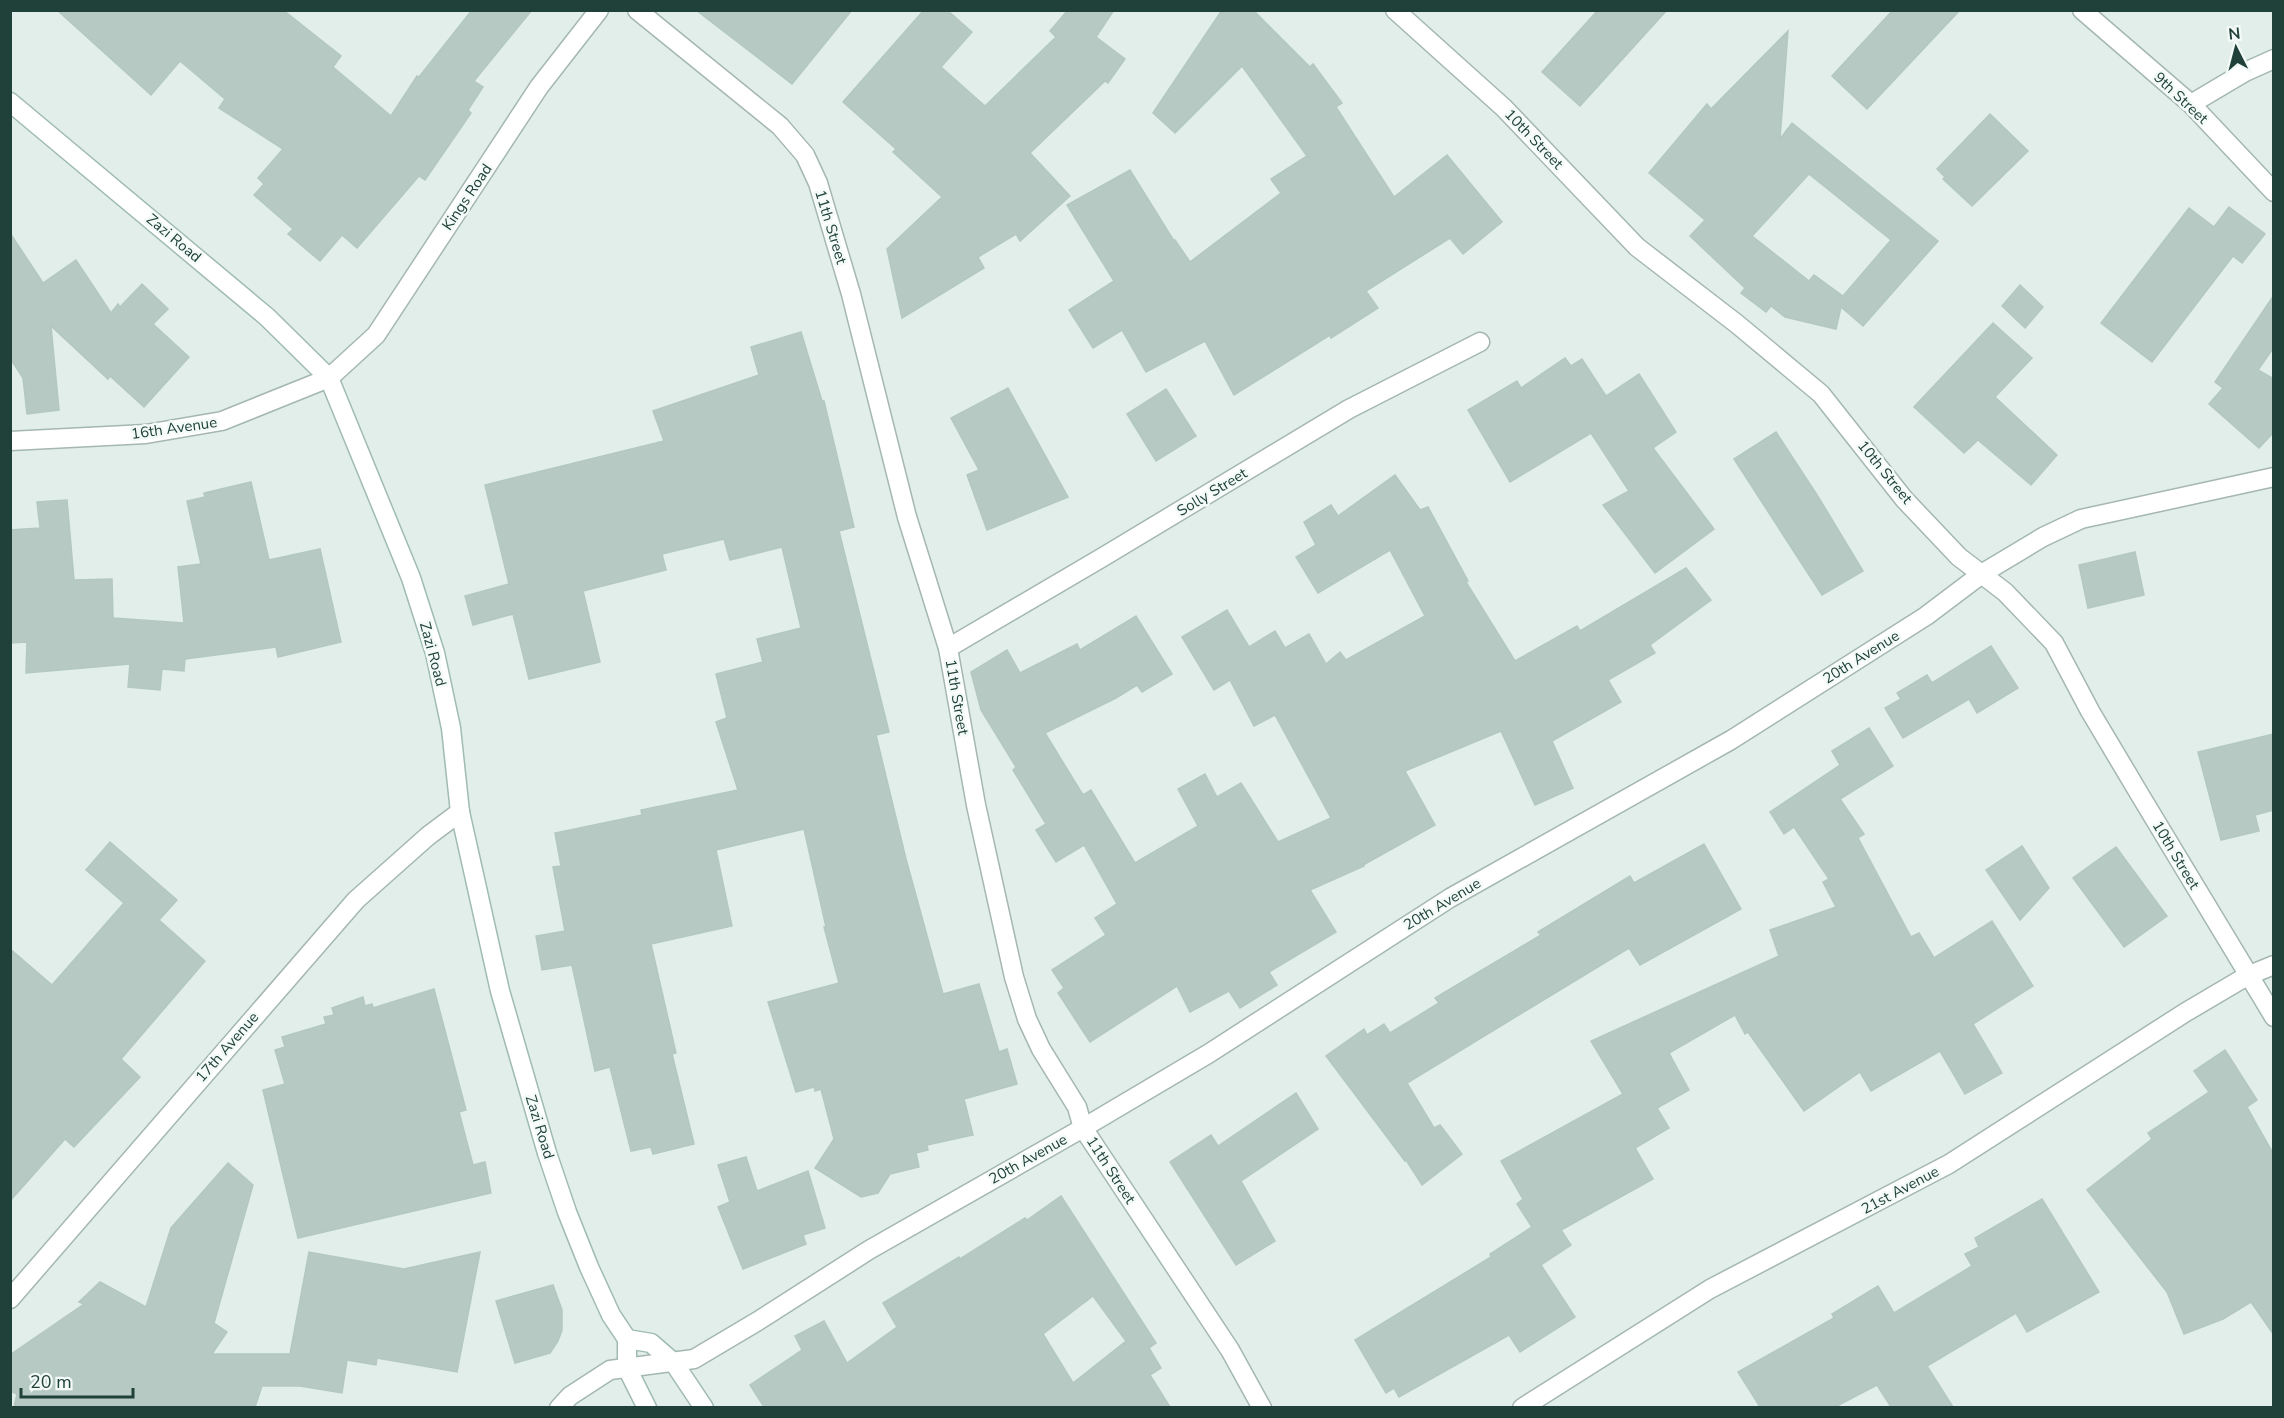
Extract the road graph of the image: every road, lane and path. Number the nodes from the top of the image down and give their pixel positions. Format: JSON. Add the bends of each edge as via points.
{"nodes":[{"id":1,"x":599,"y":10,"type":"edge"},
{"id":2,"x":637,"y":10,"type":"edge"},
{"id":3,"x":1395,"y":10,"type":"edge"},
{"id":4,"x":2082,"y":10,"type":"edge"},
{"id":5,"x":2274,"y":59,"type":"edge"},
{"id":6,"x":10,"y":102,"type":"edge"},
{"id":7,"x":2191,"y":104,"type":"junction"},
{"id":8,"x":2274,"y":192,"type":"edge"},
{"id":9,"x":1480,"y":342,"type":"dead end"},
{"id":10,"x":329,"y":378,"type":"junction"},
{"id":11,"x":10,"y":441,"type":"edge"},
{"id":12,"x":2274,"y":477,"type":"edge"},
{"id":13,"x":1983,"y":573,"type":"junction"},
{"id":14,"x":948,"y":648,"type":"junction"},
{"id":15,"x":460,"y":812,"type":"junction"},
{"id":16,"x":2274,"y":965,"type":"edge"},
{"id":17,"x":2247,"y":976,"type":"junction"},
{"id":18,"x":2274,"y":1017,"type":"edge"},
{"id":19,"x":1083,"y":1128,"type":"junction"},
{"id":20,"x":10,"y":1299,"type":"edge"},
{"id":21,"x":627,"y":1339,"type":"junction"},
{"id":22,"x":674,"y":1363,"type":"junction"},
{"id":23,"x":627,"y":1368,"type":"junction"},
{"id":24,"x":559,"y":1407,"type":"edge"},
{"id":25,"x":648,"y":1407,"type":"edge"},
{"id":26,"x":704,"y":1407,"type":"edge"},
{"id":27,"x":1262,"y":1407,"type":"edge"},
{"id":28,"x":1522,"y":1407,"type":"edge"}],
"edges":[{"from":1,"to":10,"type":"street","name":"Kings Road","via":[[539,87],[376,335]]},
{"from":2,"to":14,"type":"street","name":"11th Street","via":[[780,126],[805,156],[830,218],[907,517]]},
{"from":3,"to":13,"type":"street","name":"10th Street","via":[[1504,108],[1637,247],[1821,394],[1904,499],[1959,557]]},
{"from":4,"to":7,"type":"street","name":"9th Street"},
{"from":5,"to":7,"type":"street"},
{"from":6,"to":10,"type":"street","name":"Zazi Road","via":[[250,303]]},
{"from":7,"to":8,"type":"street","name":"9th Street"},
{"from":9,"to":14,"type":"street","name":"Solly Street","via":[[1349,409]]},
{"from":10,"to":11,"type":"street","name":"16th Avenue","via":[[222,422],[146,434]]},
{"from":10,"to":15,"type":"street","name":"Zazi Road","via":[[411,578],[435,652],[451,728]]},
{"from":12,"to":13,"type":"street","name":"20th Avenue","via":[[2081,519]]},
{"from":13,"to":17,"type":"street","name":"10th Street","via":[[2054,643]]},
{"from":13,"to":19,"type":"street","name":"20th Avenue","via":[[1926,616],[1731,740],[1450,898],[1208,1054]]},
{"from":14,"to":19,"type":"street","name":"11th Street","via":[[976,805],[1014,977],[1027,1019],[1077,1107]]},
{"from":15,"to":20,"type":"street","name":"17th Avenue","via":[[356,900]]},
{"from":15,"to":21,"type":"street","name":"Zazi Road","via":[[500,991],[547,1153],[589,1267]]},
{"from":16,"to":17,"type":"street","name":"21st Avenue"},
{"from":17,"to":18,"type":"street","name":"10th Street"},
{"from":17,"to":28,"type":"street","name":"21st Avenue","via":[[1949,1164],[1710,1289]]},
{"from":19,"to":22,"type":"street","name":"20th Avenue","via":[[929,1215],[694,1359]]},
{"from":19,"to":27,"type":"street","name":"11th Street","via":[[1230,1350]]},
{"from":21,"to":22,"type":"street","via":[[651,1343]]},
{"from":21,"to":23,"type":"street"},
{"from":22,"to":23,"type":"street","name":"20th Avenue"},
{"from":22,"to":26,"type":"street"},
{"from":23,"to":24,"type":"street","name":"20th Avenue","via":[[610,1370]]},
{"from":23,"to":25,"type":"street"}]}
